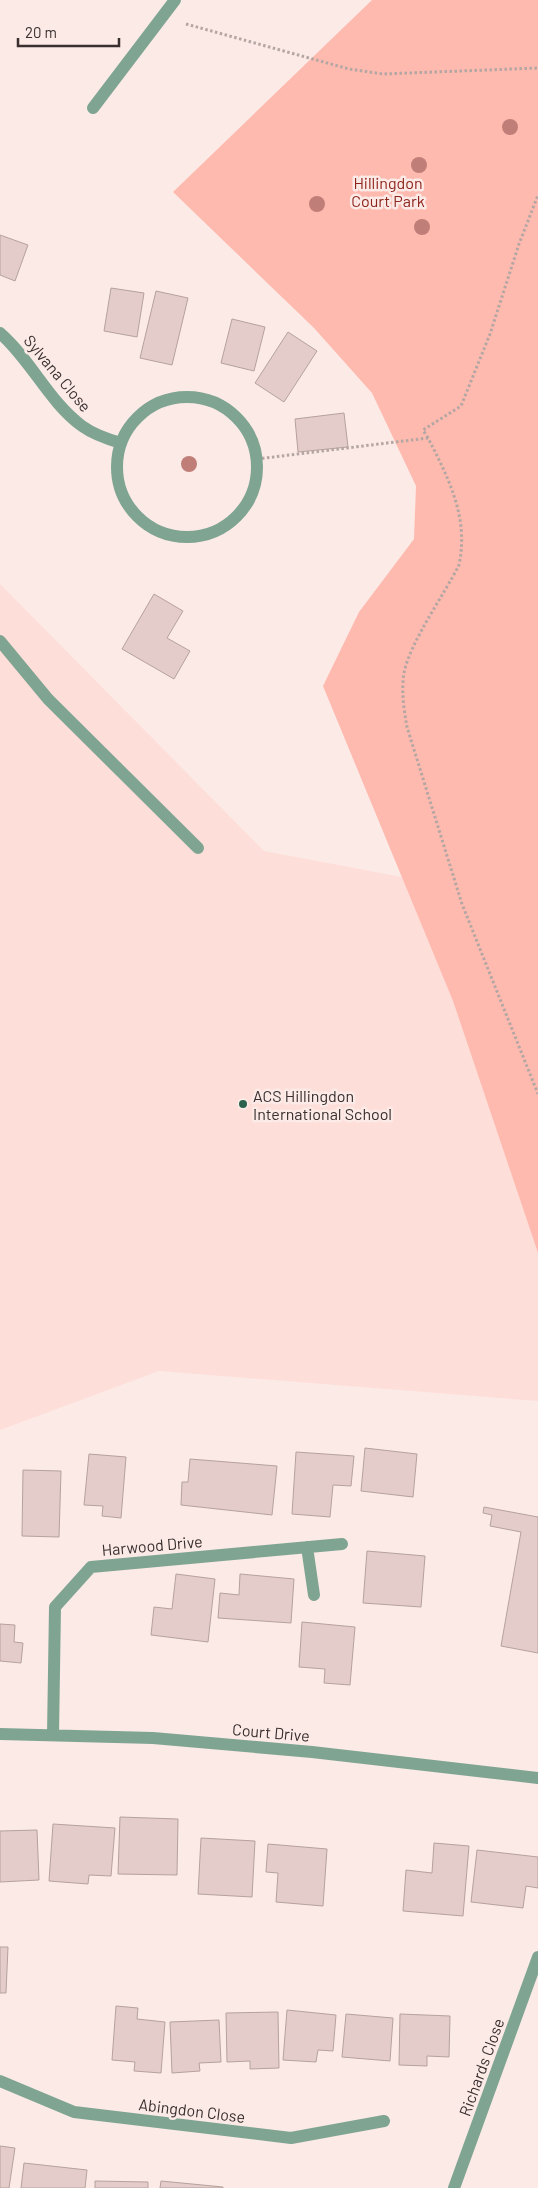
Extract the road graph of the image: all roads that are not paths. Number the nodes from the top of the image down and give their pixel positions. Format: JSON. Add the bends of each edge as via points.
{"nodes":[{"id":1,"x":174,"y":0,"type":"edge"},
{"id":2,"x":93,"y":108,"type":"dead end"},
{"id":3,"x":0,"y":333,"type":"edge"},
{"id":4,"x":121,"y":443,"type":"junction"},
{"id":5,"x":0,"y":641,"type":"edge"},
{"id":6,"x":198,"y":848,"type":"dead end"},
{"id":7,"x":342,"y":1544,"type":"dead end"},
{"id":8,"x":307,"y":1547,"type":"junction"},
{"id":9,"x":314,"y":1595,"type":"dead end"},
{"id":10,"x":0,"y":1734,"type":"edge"},
{"id":11,"x":54,"y":1735,"type":"junction"},
{"id":12,"x":538,"y":1778,"type":"edge"},
{"id":13,"x":538,"y":1956,"type":"edge"},
{"id":14,"x":0,"y":2081,"type":"edge"},
{"id":15,"x":384,"y":2121,"type":"dead end"},
{"id":16,"x":454,"y":2188,"type":"edge"}],
"edges":[{"from":1,"to":2,"type":"street"},
{"from":3,"to":4,"type":"street","name":"Sylvana Close","via":[[81,425],[99,436]]},
{"from":4,"to":4,"type":"street","via":[[136,418],[150,407],[173,398],[198,397],[221,405],[249,432],[257,459],[254,490],[237,516],[215,532],[182,537],[150,527],[132,510],[119,483],[117,459]]},
{"from":5,"to":6,"type":"street","via":[[48,699]]},
{"from":7,"to":8,"type":"street","name":"Harwood Drive"},
{"from":8,"to":9,"type":"street"},
{"from":8,"to":11,"type":"street","name":"Harwood Drive","via":[[91,1567],[55,1607]]},
{"from":10,"to":11,"type":"street","name":"Court Drive"},
{"from":11,"to":12,"type":"street","name":"Court Drive","via":[[153,1738],[312,1752]]},
{"from":13,"to":16,"type":"street","name":"Richards Close"},
{"from":14,"to":15,"type":"street","name":"Abingdon Close","via":[[74,2112],[291,2138]]}]}
